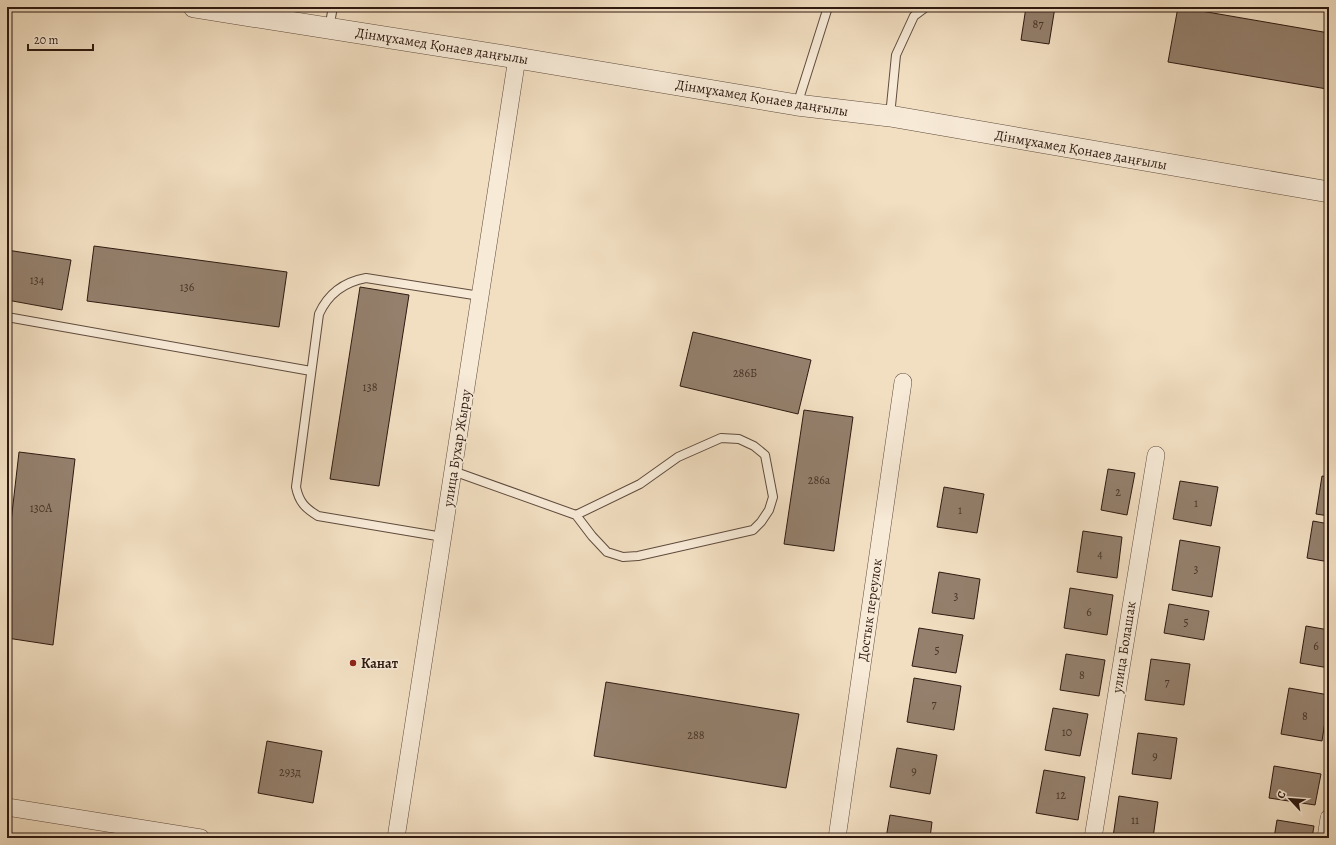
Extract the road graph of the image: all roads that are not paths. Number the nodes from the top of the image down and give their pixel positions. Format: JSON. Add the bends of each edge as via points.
{"nodes":[{"id":1,"x":194,"y":7,"type":"edge"},
{"id":2,"x":333,"y":7,"type":"edge"},
{"id":3,"x":828,"y":7,"type":"edge"},
{"id":4,"x":926,"y":7,"type":"edge"},
{"id":5,"x":329,"y":28,"type":"junction"},
{"id":6,"x":517,"y":58,"type":"junction"},
{"id":7,"x":797,"y":105,"type":"junction"},
{"id":8,"x":890,"y":116,"type":"junction"},
{"id":9,"x":1329,"y":192,"type":"edge"},
{"id":10,"x":480,"y":296,"type":"junction"},
{"id":11,"x":7,"y":317,"type":"edge"},
{"id":12,"x":311,"y":371,"type":"junction"},
{"id":13,"x":903,"y":382,"type":"dead end"},
{"id":14,"x":1156,"y":455,"type":"dead end"},
{"id":15,"x":453,"y":471,"type":"junction"},
{"id":16,"x":576,"y":515,"type":"junction"},
{"id":17,"x":443,"y":537,"type":"junction"},
{"id":18,"x":7,"y":807,"type":"edge"},
{"id":19,"x":1329,"y":818,"type":"edge"},
{"id":20,"x":201,"y":838,"type":"edge"},
{"id":21,"x":396,"y":838,"type":"edge"},
{"id":22,"x":837,"y":838,"type":"edge"},
{"id":23,"x":1093,"y":838,"type":"edge"},
{"id":24,"x":1326,"y":838,"type":"edge"}],
"edges":[{"from":1,"to":5,"type":"street","name":"Дінмұхамед Қонаев даңғылы"},
{"from":2,"to":5,"type":"lane"},
{"from":3,"to":7,"type":"lane"},
{"from":4,"to":8,"type":"lane","via":[[914,16],[896,55]]},
{"from":5,"to":6,"type":"street","name":"Дінмұхамед Қонаев даңғылы"},
{"from":6,"to":7,"type":"street","name":"Дінмұхамед Қонаев даңғылы"},
{"from":6,"to":10,"type":"street","name":"улица Бухар Жырау"},
{"from":7,"to":8,"type":"street","name":"Дінмұхамед Қонаев даңғылы"},
{"from":8,"to":9,"type":"street","name":"Дінмұхамед Қонаев даңғылы"},
{"from":10,"to":12,"type":"lane","via":[[366,278],[354,280],[341,286],[323,304],[319,314]]},
{"from":10,"to":15,"type":"street","name":"улица Бухар Жырау"},
{"from":11,"to":12,"type":"lane"},
{"from":12,"to":17,"type":"lane","via":[[296,487],[303,504],[318,516]]},
{"from":13,"to":22,"type":"street","name":"Достык переулок"},
{"from":14,"to":23,"type":"street","name":"улица Болашак"},
{"from":15,"to":16,"type":"lane"},
{"from":15,"to":17,"type":"street","name":"улица Бухар Жырау"},
{"from":16,"to":16,"type":"lane","via":[[607,552],[623,557],[638,556],[753,530],[769,510],[773,497],[765,455],[739,439],[721,438],[678,457],[640,484]]},
{"from":17,"to":21,"type":"street","name":"улица Бухар Жырау"},
{"from":18,"to":20,"type":"street"},
{"from":19,"to":24,"type":"street"}]}
